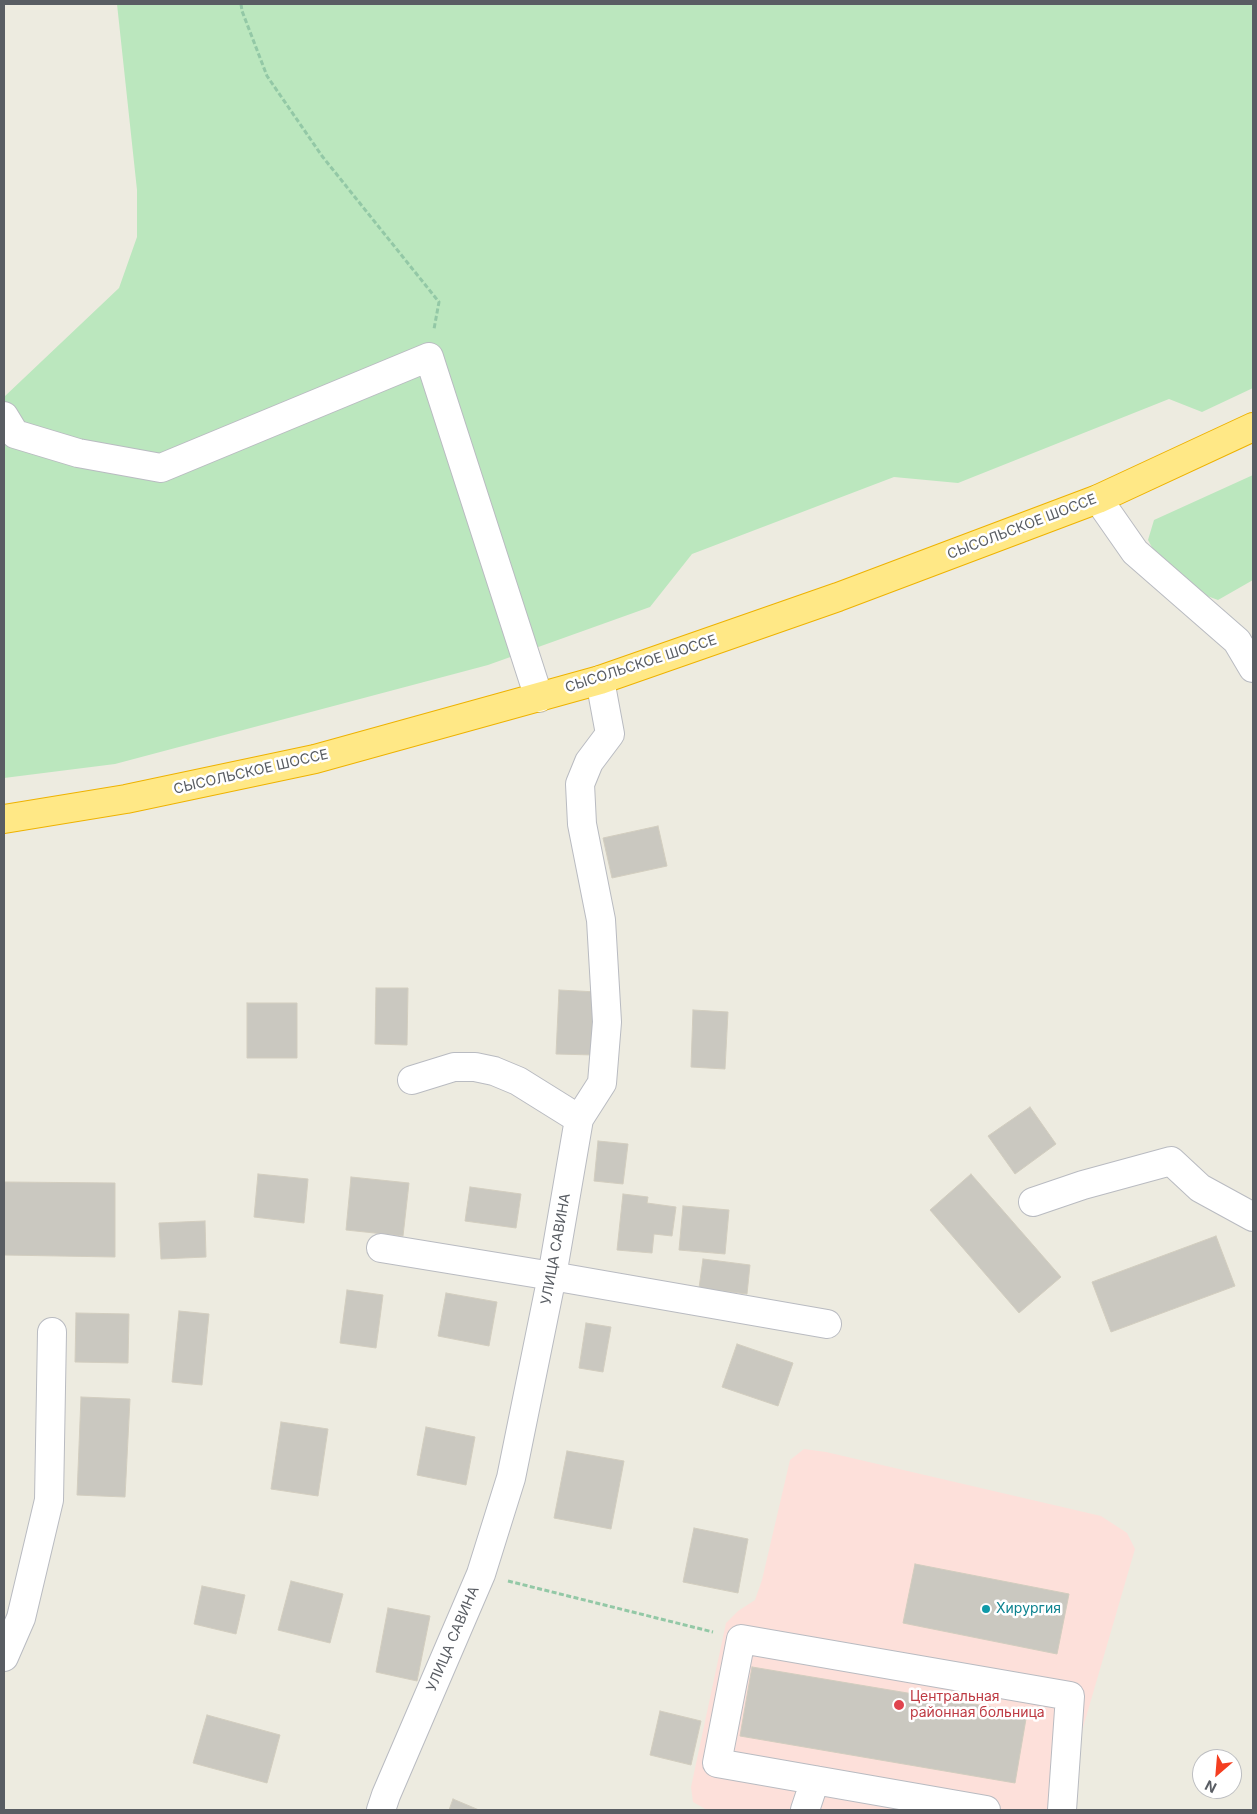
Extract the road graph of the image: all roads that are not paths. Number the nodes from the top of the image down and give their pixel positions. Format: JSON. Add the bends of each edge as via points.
{"nodes":[{"id":1,"x":4,"y":416,"type":"edge"},
{"id":2,"x":1253,"y":427,"type":"edge"},
{"id":3,"x":1098,"y":499,"type":"junction"},
{"id":4,"x":1253,"y":668,"type":"edge"},
{"id":5,"x":600,"y":680,"type":"junction"},
{"id":6,"x":539,"y":698,"type":"junction"},
{"id":7,"x":4,"y":819,"type":"edge"},
{"id":8,"x":412,"y":1080,"type":"dead end"},
{"id":9,"x":579,"y":1119,"type":"junction"},
{"id":10,"x":1033,"y":1202,"type":"dead end"},
{"id":11,"x":1253,"y":1217,"type":"edge"},
{"id":12,"x":381,"y":1248,"type":"dead end"},
{"id":13,"x":552,"y":1276,"type":"junction"},
{"id":14,"x":827,"y":1324,"type":"dead end"},
{"id":15,"x":52,"y":1332,"type":"dead end"},
{"id":16,"x":4,"y":1657,"type":"edge"},
{"id":17,"x":815,"y":1780,"type":"junction"},
{"id":18,"x":382,"y":1810,"type":"edge"},
{"id":19,"x":805,"y":1810,"type":"edge"},
{"id":20,"x":986,"y":1810,"type":"edge"},
{"id":21,"x":1062,"y":1810,"type":"edge"}],
"edges":[{"from":1,"to":6,"type":"street","via":[[16,434],[78,452],[161,468],[429,357]]},
{"from":2,"to":3,"type":"highway","name":"СЫСОЛЬСКОЕ ШОССЕ"},
{"from":3,"to":4,"type":"street","via":[[1135,552],[1237,641]]},
{"from":3,"to":5,"type":"highway","name":"СЫСОЛЬСКОЕ ШОССЕ","via":[[838,597]]},
{"from":5,"to":6,"type":"highway","name":"СЫСОЛЬСКОЕ ШОССЕ"},
{"from":5,"to":9,"type":"street","name":"УЛИЦА САВИНА","via":[[610,734],[589,762],[580,784],[582,824],[601,920],[607,1022],[602,1083]]},
{"from":6,"to":7,"type":"highway","name":"СЫСОЛЬСКОЕ ШОССЕ","via":[[315,759],[126,799]]},
{"from":8,"to":9,"type":"street","via":[[454,1067],[494,1071],[518,1081]]},
{"from":9,"to":13,"type":"street","name":"УЛИЦА САВИНА"},
{"from":10,"to":11,"type":"street","via":[[1171,1161],[1200,1188]]},
{"from":12,"to":13,"type":"street"},
{"from":13,"to":14,"type":"street"},
{"from":13,"to":18,"type":"street","name":"УЛИЦА САВИНА","via":[[511,1478],[481,1574]]},
{"from":15,"to":16,"type":"street","via":[[50,1500],[21,1618]]},
{"from":17,"to":19,"type":"street"},
{"from":17,"to":20,"type":"street"},
{"from":17,"to":21,"type":"street","via":[[717,1763],[741,1639],[1070,1696]]}]}
